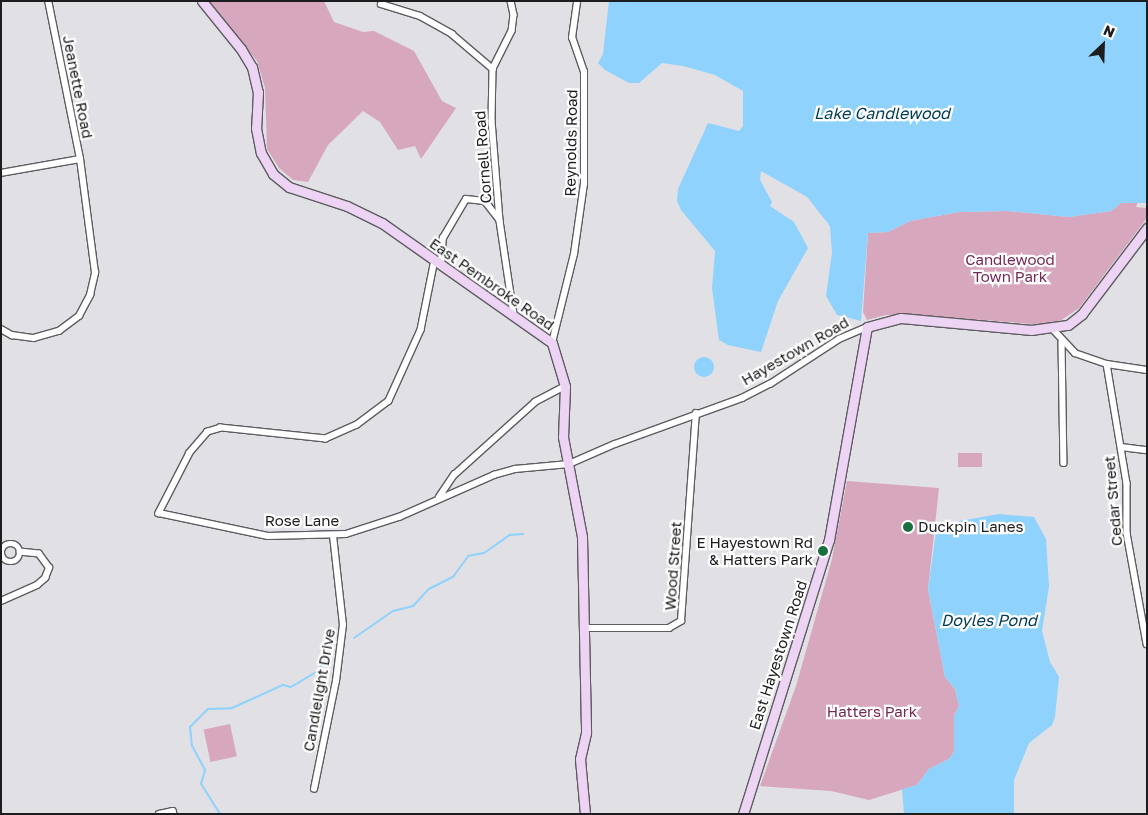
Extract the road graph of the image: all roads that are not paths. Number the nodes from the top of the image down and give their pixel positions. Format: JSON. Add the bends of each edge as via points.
{"nodes":[{"id":1,"x":48,"y":1,"type":"edge"},
{"id":2,"x":202,"y":1,"type":"edge"},
{"id":3,"x":511,"y":1,"type":"edge"},
{"id":4,"x":577,"y":1,"type":"edge"},
{"id":5,"x":381,"y":4,"type":"dead end"},
{"id":6,"x":493,"y":69,"type":"junction"},
{"id":7,"x":80,"y":159,"type":"junction"},
{"id":8,"x":1,"y":173,"type":"edge"},
{"id":9,"x":500,"y":221,"type":"junction"},
{"id":10,"x":1147,"y":228,"type":"edge"},
{"id":11,"x":438,"y":262,"type":"junction"},
{"id":12,"x":514,"y":315,"type":"junction"},
{"id":13,"x":867,"y":327,"type":"junction"},
{"id":14,"x":1052,"y":328,"type":"junction"},
{"id":15,"x":1,"y":329,"type":"edge"},
{"id":16,"x":1062,"y":342,"type":"junction"},
{"id":17,"x":552,"y":343,"type":"junction"},
{"id":18,"x":1107,"y":364,"type":"junction"},
{"id":19,"x":1147,"y":370,"type":"edge"},
{"id":20,"x":565,"y":386,"type":"junction"},
{"id":21,"x":696,"y":414,"type":"junction"},
{"id":22,"x":1122,"y":447,"type":"junction"},
{"id":23,"x":1147,"y":450,"type":"edge"},
{"id":24,"x":1064,"y":463,"type":"dead end"},
{"id":25,"x":569,"y":464,"type":"junction"},
{"id":26,"x":440,"y":497,"type":"junction"},
{"id":27,"x":333,"y":536,"type":"junction"},
{"id":28,"x":20,"y":552,"type":"dead end"},
{"id":29,"x":1,"y":602,"type":"edge"},
{"id":30,"x":583,"y":628,"type":"junction"},
{"id":31,"x":1147,"y":644,"type":"edge"},
{"id":32,"x":314,"y":788,"type":"dead end"},
{"id":33,"x":159,"y":814,"type":"edge"},
{"id":34,"x":174,"y":814,"type":"edge"},
{"id":35,"x":585,"y":814,"type":"edge"},
{"id":36,"x":743,"y":814,"type":"edge"}],
"edges":[{"from":1,"to":7,"type":"street","name":"Jeanette Road"},
{"from":2,"to":11,"type":"street","name":"East Pembroke Road","via":[[252,67],[258,92],[256,128],[261,153],[273,174],[289,187],[346,206],[382,223]]},
{"from":3,"to":6,"type":"street","name":"Cornell Road","via":[[514,14],[512,31]]},
{"from":4,"to":17,"type":"street","name":"Reynolds Road","via":[[572,38],[584,72],[584,184],[574,254]]},
{"from":5,"to":6,"type":"street","via":[[428,20],[452,34]]},
{"from":6,"to":9,"type":"street","name":"Cornell Road","via":[[492,121]]},
{"from":7,"to":8,"type":"street","name":"Jeanette Road"},
{"from":7,"to":15,"type":"street","via":[[95,273],[90,295],[79,316],[58,331],[34,338],[12,335]]},
{"from":9,"to":11,"type":"street","via":[[485,200],[466,199],[443,238]]},
{"from":9,"to":12,"type":"street","name":"Cornell Road"},
{"from":10,"to":14,"type":"street","name":"Hayestown Road","via":[[1082,314],[1068,325]]},
{"from":11,"to":12,"type":"street","name":"East Pembroke Road"},
{"from":11,"to":27,"type":"street","name":"Rose Lane","via":[[421,330],[389,401],[357,425],[326,439],[221,428],[208,432],[190,453],[159,513],[268,536]]},
{"from":12,"to":17,"type":"street","name":"East Pembroke Road"},
{"from":13,"to":14,"type":"street","name":"Hayestown Road","via":[[901,318],[1018,329]]},
{"from":13,"to":21,"type":"street","name":"Hayestown Road","via":[[839,339],[770,384]]},
{"from":13,"to":36,"type":"street","name":"East Hayestown Road","via":[[829,540]]},
{"from":14,"to":16,"type":"street"},
{"from":16,"to":18,"type":"street","via":[[1075,353]]},
{"from":16,"to":24,"type":"street"},
{"from":17,"to":20,"type":"street","name":"East Pembroke Road"},
{"from":18,"to":19,"type":"street"},
{"from":18,"to":22,"type":"street","name":"Cedar Street"},
{"from":20,"to":25,"type":"street","name":"East Pembroke Road","via":[[562,437]]},
{"from":20,"to":26,"type":"street","via":[[535,402],[454,475]]},
{"from":21,"to":25,"type":"street","name":"Hayestown Road"},
{"from":21,"to":30,"type":"street","name":"Wood Street","via":[[681,621],[668,628]]},
{"from":22,"to":23,"type":"street"},
{"from":22,"to":31,"type":"street","name":"Cedar Street","via":[[1127,483],[1127,533]]},
{"from":25,"to":26,"type":"street","name":"Rose Lane","via":[[515,469]]},
{"from":25,"to":30,"type":"street","name":"East Pembroke Road","via":[[582,537]]},
{"from":26,"to":27,"type":"street","name":"Rose Lane","via":[[399,517]]},
{"from":27,"to":32,"type":"street","name":"Candlelight Drive","via":[[343,625],[336,681]]},
{"from":28,"to":29,"type":"street","via":[[39,554],[49,568],[37,585]]},
{"from":30,"to":35,"type":"street","name":"East Pembroke Road","via":[[586,733],[580,759]]},
{"from":33,"to":34,"type":"street","via":[[173,811]]}]}
